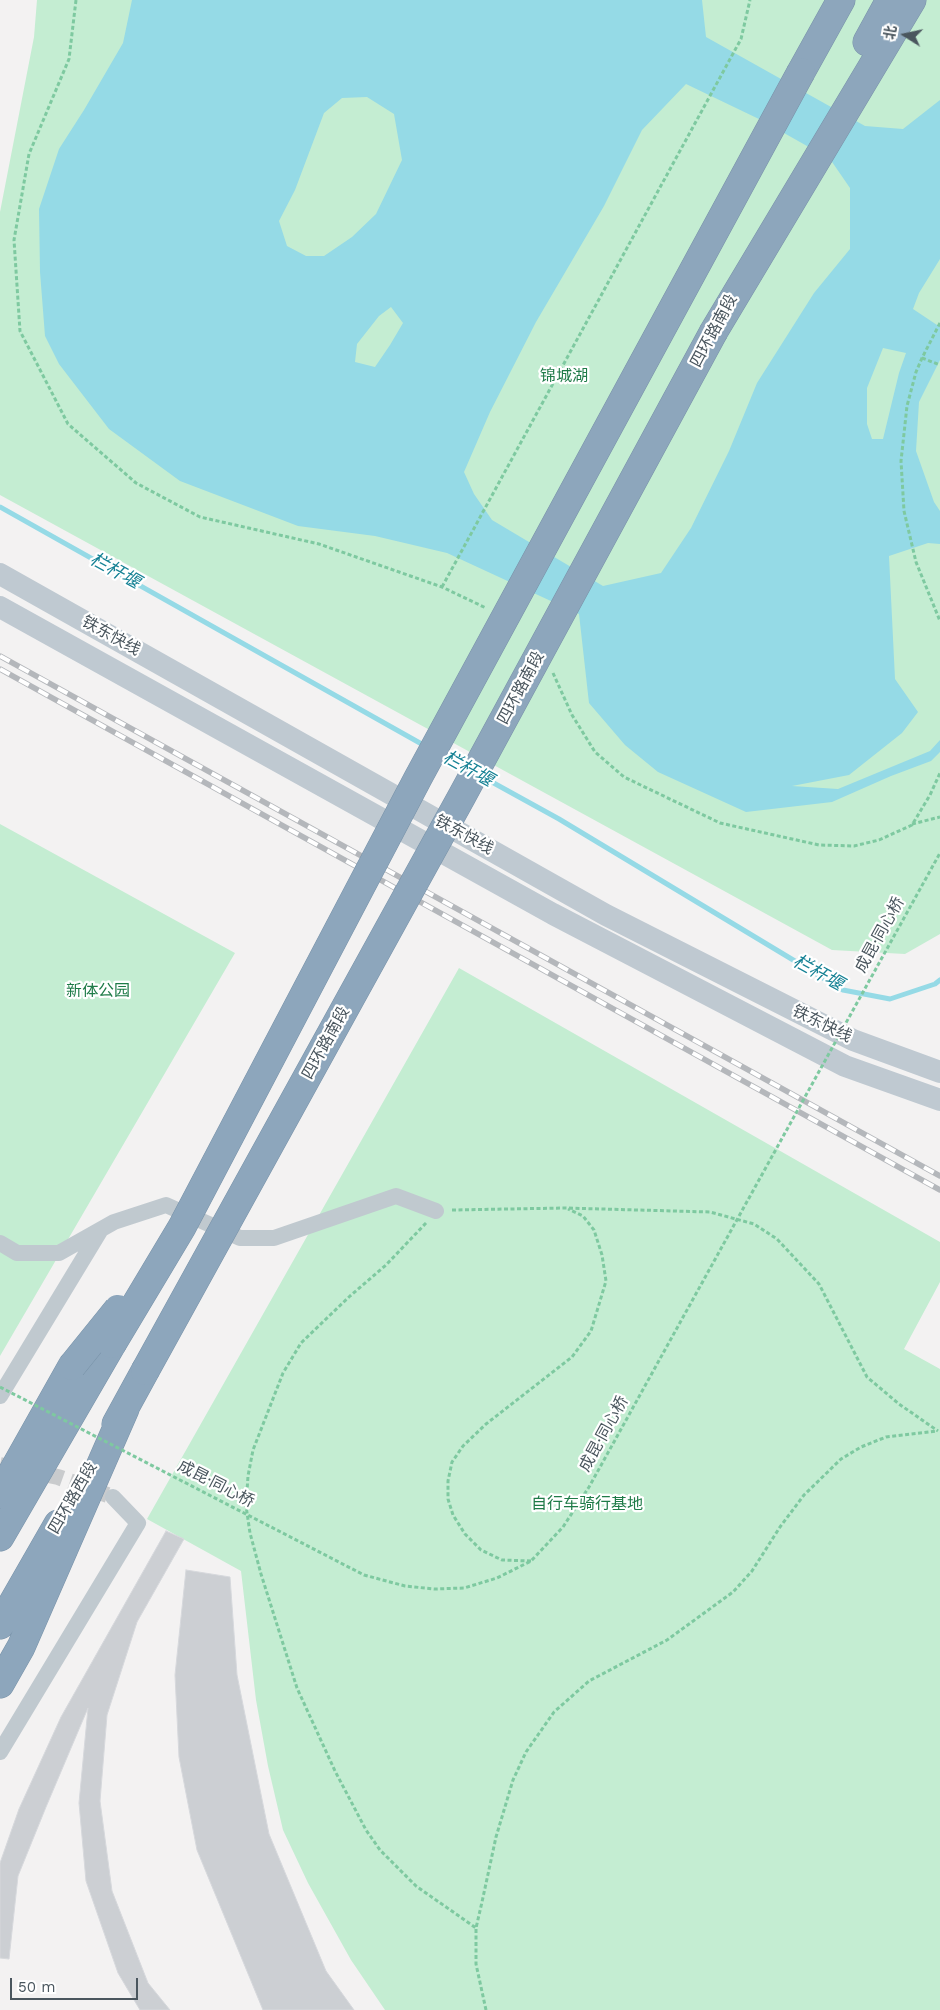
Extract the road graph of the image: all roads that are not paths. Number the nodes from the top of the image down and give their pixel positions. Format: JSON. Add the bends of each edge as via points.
{"nodes":[{"id":1,"x":831,"y":0,"type":"edge"},
{"id":2,"x":841,"y":0,"type":"edge"},
{"id":3,"x":890,"y":0,"type":"edge"},
{"id":4,"x":912,"y":0,"type":"edge"},
{"id":5,"x":800,"y":72,"type":"junction"},
{"id":6,"x":714,"y":331,"type":"junction"},
{"id":7,"x":0,"y":574,"type":"edge"},
{"id":8,"x":0,"y":607,"type":"edge"},
{"id":9,"x":940,"y":1072,"type":"edge"},
{"id":10,"x":940,"y":1100,"type":"edge"},
{"id":11,"x":436,"y":1211,"type":"road end"},
{"id":12,"x":182,"y":1227,"type":"junction"},
{"id":13,"x":100,"y":1230,"type":"junction"},
{"id":14,"x":0,"y":1243,"type":"edge"},
{"id":15,"x":145,"y":1371,"type":"joint"},
{"id":16,"x":0,"y":1396,"type":"edge"},
{"id":17,"x":125,"y":1409,"type":"junction"},
{"id":18,"x":0,"y":1494,"type":"edge"},
{"id":19,"x":113,"y":1497,"type":"tunnel mouth"},
{"id":20,"x":0,"y":1537,"type":"edge"},
{"id":21,"x":0,"y":1625,"type":"edge"},
{"id":22,"x":0,"y":1684,"type":"edge"},
{"id":23,"x":0,"y":1752,"type":"edge"}],
"edges":[{"from":1,"to":5,"type":"highway"},
{"from":2,"to":5,"type":"highway"},
{"from":3,"to":6,"type":"highway","name":"四环路南段"},
{"from":4,"to":6,"type":"highway"},
{"from":5,"to":12,"type":"highway","bridge":true,"via":[[418,778]]},
{"from":6,"to":15,"type":"highway","name":"四环路南段","bridge":true},
{"from":7,"to":9,"type":"main road","name":"铁东快线","via":[[606,915],[853,1040]]},
{"from":8,"to":10,"type":"main road","name":"铁东快线","via":[[571,923],[845,1066]]},
{"from":11,"to":13,"type":"street","via":[[396,1196],[274,1238],[240,1238],[166,1205],[114,1222]]},
{"from":12,"to":18,"type":"highway","bridge":true,"via":[[72,1366]]},
{"from":12,"to":20,"type":"highway","bridge":true},
{"from":13,"to":14,"type":"street","via":[[59,1253],[17,1253]]},
{"from":13,"to":16,"type":"street"},
{"from":15,"to":17,"type":"highway","name":"四环路西段"},
{"from":17,"to":21,"type":"highway","name":"四环路西段"},
{"from":17,"to":22,"type":"highway","via":[[21,1647]]},
{"from":19,"to":23,"type":"street","via":[[138,1524]]}]}
